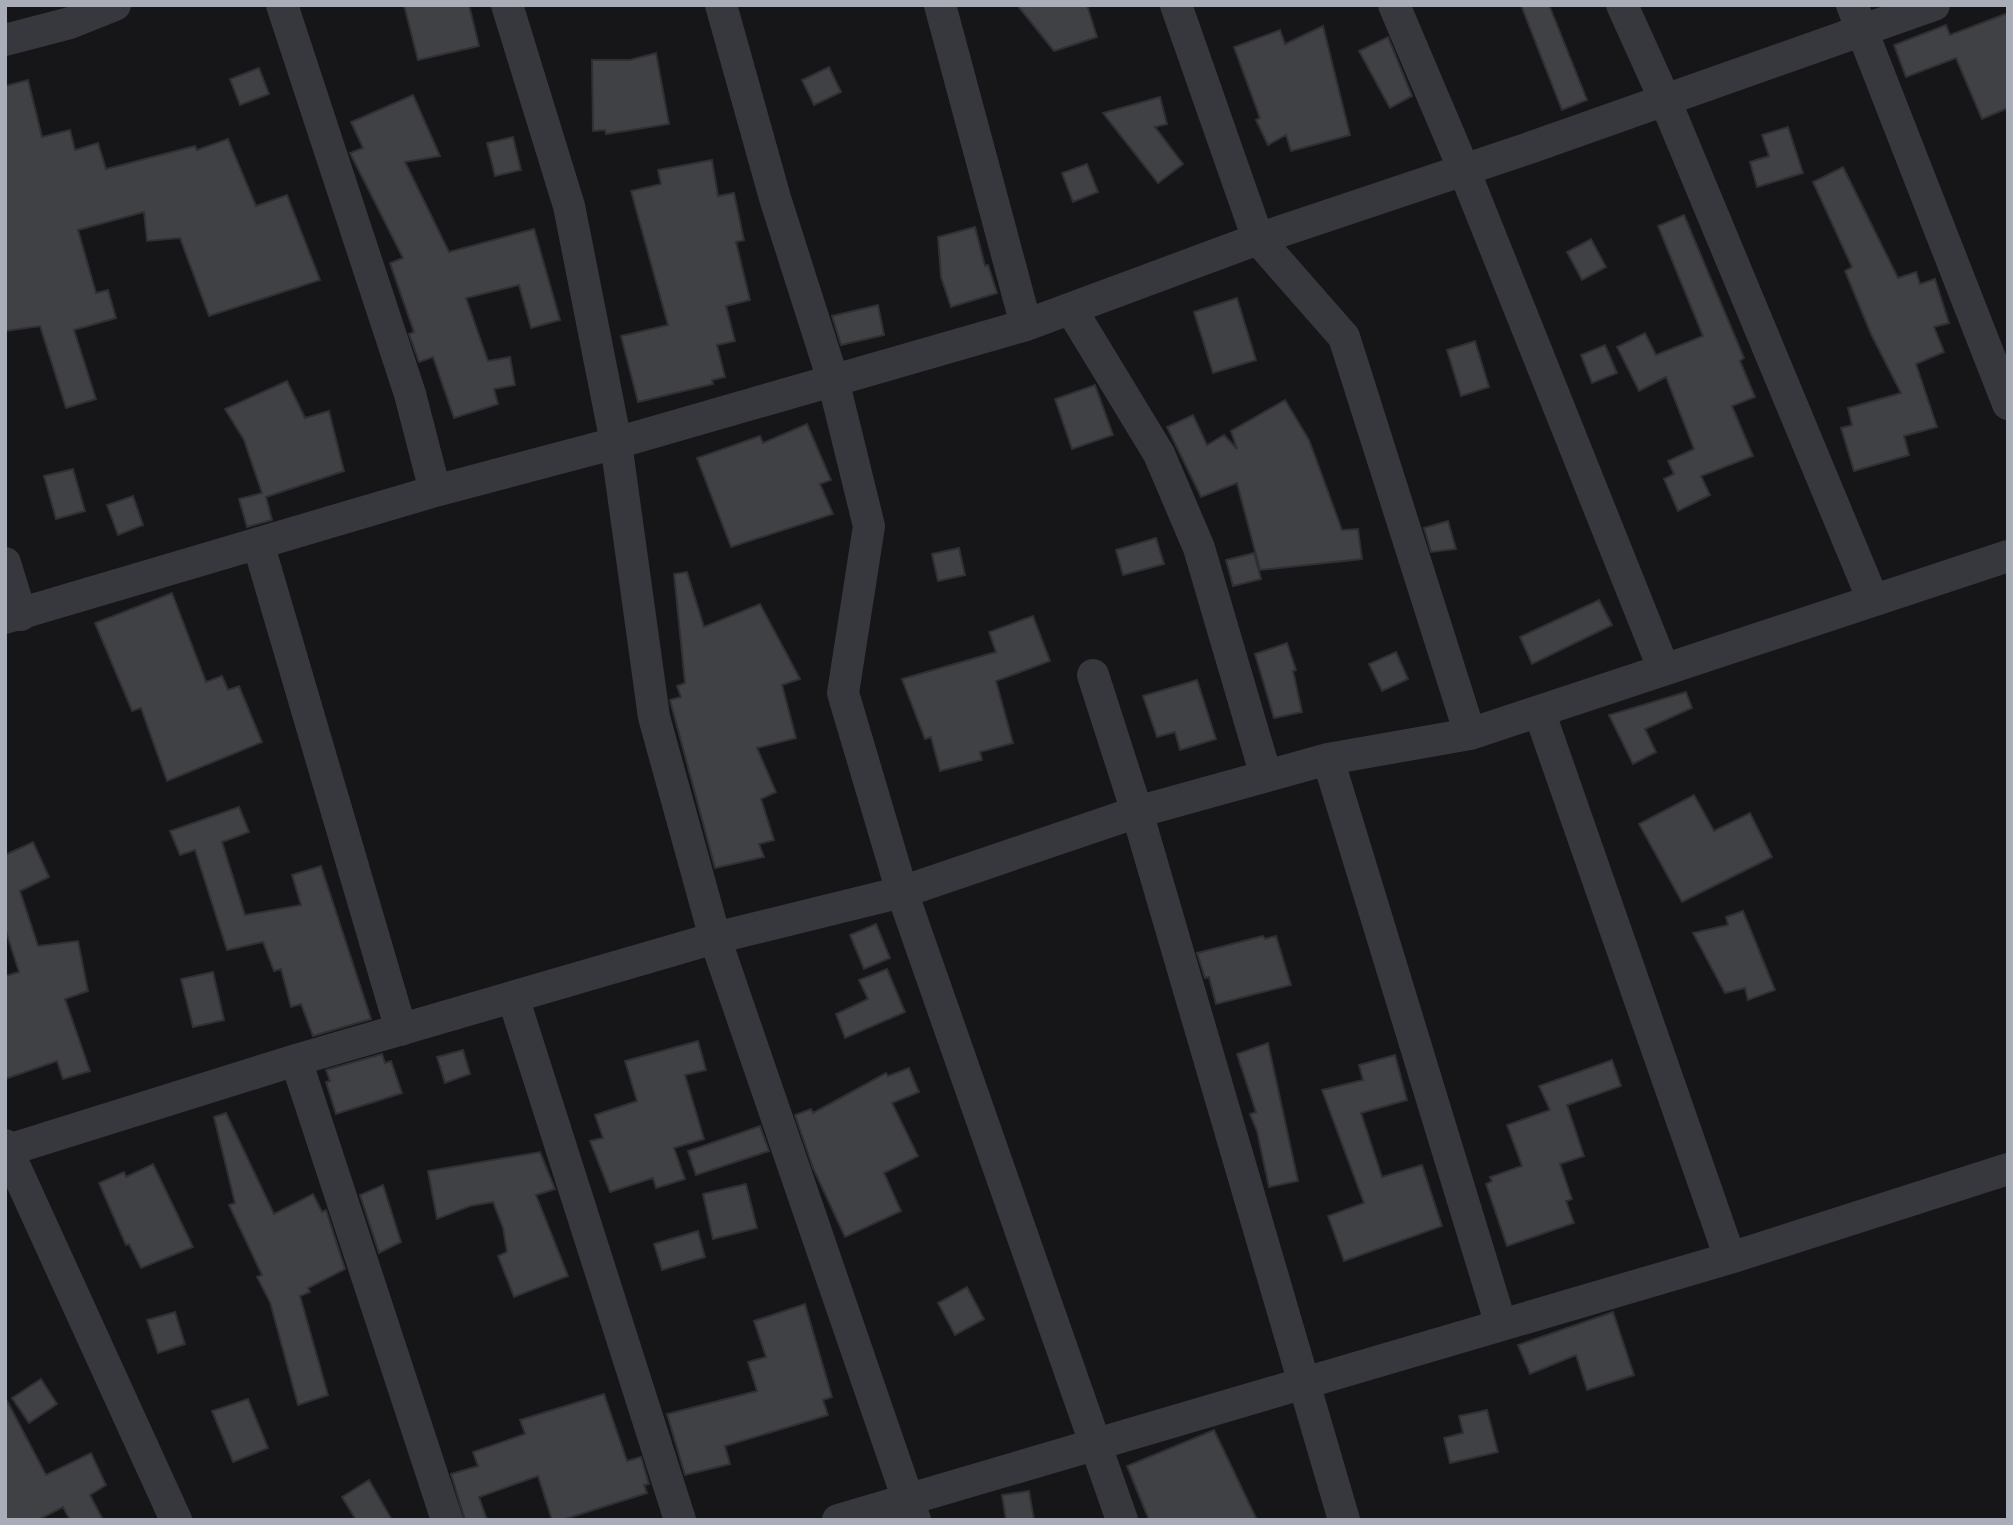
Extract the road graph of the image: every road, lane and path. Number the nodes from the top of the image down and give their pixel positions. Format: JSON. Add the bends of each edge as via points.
{"nodes":[{"id":1,"x":115,"y":5,"type":"edge"},
{"id":2,"x":282,"y":5,"type":"edge"},
{"id":3,"x":507,"y":5,"type":"edge"},
{"id":4,"x":720,"y":5,"type":"edge"},
{"id":5,"x":940,"y":5,"type":"edge"},
{"id":6,"x":1176,"y":5,"type":"edge"},
{"id":7,"x":1394,"y":5,"type":"edge"},
{"id":8,"x":1622,"y":5,"type":"edge"},
{"id":9,"x":1934,"y":5,"type":"edge"},
{"id":10,"x":68,"y":14,"type":"edge"},
{"id":11,"x":1858,"y":18,"type":"edge"},
{"id":12,"x":5,"y":40,"type":"edge"},
{"id":13,"x":1665,"y":100,"type":"junction"},
{"id":14,"x":1464,"y":170,"type":"junction"},
{"id":15,"x":1258,"y":239,"type":"junction"},
{"id":16,"x":1071,"y":309,"type":"junction"},
{"id":17,"x":1026,"y":325,"type":"junction"},
{"id":18,"x":833,"y":380,"type":"junction"},
{"id":19,"x":2008,"y":404,"type":"edge"},
{"id":20,"x":616,"y":443,"type":"junction"},
{"id":21,"x":435,"y":491,"type":"junction"},
{"id":22,"x":258,"y":543,"type":"junction"},
{"id":23,"x":2008,"y":556,"type":"edge"},
{"id":24,"x":5,"y":563,"type":"edge"},
{"id":25,"x":1873,"y":600,"type":"junction"},
{"id":26,"x":13,"y":616,"type":"edge"},
{"id":27,"x":1664,"y":670,"type":"junction"},
{"id":28,"x":1093,"y":675,"type":"dead end"},
{"id":29,"x":1539,"y":711,"type":"junction"},
{"id":30,"x":1471,"y":734,"type":"junction"},
{"id":31,"x":1328,"y":759,"type":"junction"},
{"id":32,"x":1266,"y":776,"type":"junction"},
{"id":33,"x":1137,"y":812,"type":"junction"},
{"id":34,"x":902,"y":892,"type":"junction"},
{"id":35,"x":715,"y":938,"type":"junction"},
{"id":36,"x":513,"y":997,"type":"junction"},
{"id":37,"x":401,"y":1030,"type":"junction"},
{"id":38,"x":296,"y":1060,"type":"junction"},
{"id":39,"x":6,"y":1149,"type":"edge"},
{"id":40,"x":2008,"y":1169,"type":"edge"},
{"id":41,"x":1730,"y":1258,"type":"junction"},
{"id":42,"x":1502,"y":1325,"type":"junction"},
{"id":43,"x":1303,"y":1384,"type":"junction"},
{"id":44,"x":1097,"y":1444,"type":"junction"},
{"id":45,"x":912,"y":1509,"type":"edge"},
{"id":46,"x":176,"y":1520,"type":"edge"},
{"id":47,"x":447,"y":1520,"type":"edge"},
{"id":48,"x":680,"y":1520,"type":"edge"},
{"id":49,"x":838,"y":1520,"type":"edge"},
{"id":50,"x":1122,"y":1520,"type":"edge"},
{"id":51,"x":1344,"y":1520,"type":"edge"}],
"edges":[{"from":1,"to":10,"type":"street"},
{"from":2,"to":21,"type":"street","via":[[410,394]]},
{"from":3,"to":20,"type":"street","via":[[569,206]]},
{"from":4,"to":18,"type":"street"},
{"from":5,"to":17,"type":"street"},
{"from":6,"to":15,"type":"street"},
{"from":7,"to":14,"type":"street"},
{"from":8,"to":13,"type":"street"},
{"from":9,"to":11,"type":"street"},
{"from":10,"to":12,"type":"street"},
{"from":11,"to":13,"type":"street"},
{"from":11,"to":19,"type":"street"},
{"from":13,"to":14,"type":"street"},
{"from":13,"to":25,"type":"street"},
{"from":14,"to":15,"type":"street"},
{"from":14,"to":27,"type":"street"},
{"from":15,"to":16,"type":"street"},
{"from":15,"to":30,"type":"street","via":[[1344,337]]},
{"from":16,"to":17,"type":"street"},
{"from":16,"to":32,"type":"street","via":[[1158,454],[1199,548]]},
{"from":17,"to":18,"type":"street"},
{"from":18,"to":20,"type":"street"},
{"from":18,"to":34,"type":"street","via":[[869,526],[843,693]]},
{"from":20,"to":21,"type":"street"},
{"from":20,"to":35,"type":"street","via":[[654,717]]},
{"from":21,"to":22,"type":"street"},
{"from":22,"to":26,"type":"street"},
{"from":22,"to":37,"type":"street"},
{"from":23,"to":25,"type":"street"},
{"from":24,"to":26,"type":"street"},
{"from":25,"to":27,"type":"street"},
{"from":27,"to":29,"type":"street"},
{"from":28,"to":33,"type":"street"},
{"from":29,"to":30,"type":"street"},
{"from":29,"to":41,"type":"street"},
{"from":30,"to":31,"type":"street"},
{"from":31,"to":32,"type":"street"},
{"from":31,"to":42,"type":"street"},
{"from":32,"to":33,"type":"street"},
{"from":33,"to":34,"type":"street"},
{"from":33,"to":43,"type":"street"},
{"from":34,"to":35,"type":"street"},
{"from":34,"to":44,"type":"street"},
{"from":35,"to":36,"type":"street"},
{"from":35,"to":45,"type":"street"},
{"from":36,"to":37,"type":"street"},
{"from":36,"to":48,"type":"street"},
{"from":37,"to":38,"type":"street"},
{"from":38,"to":39,"type":"street"},
{"from":38,"to":47,"type":"street"},
{"from":39,"to":46,"type":"street"},
{"from":40,"to":41,"type":"street"},
{"from":41,"to":42,"type":"street"},
{"from":42,"to":43,"type":"street"},
{"from":43,"to":44,"type":"street"},
{"from":43,"to":51,"type":"street"},
{"from":44,"to":45,"type":"street"},
{"from":44,"to":50,"type":"street"},
{"from":45,"to":49,"type":"street"}]}
